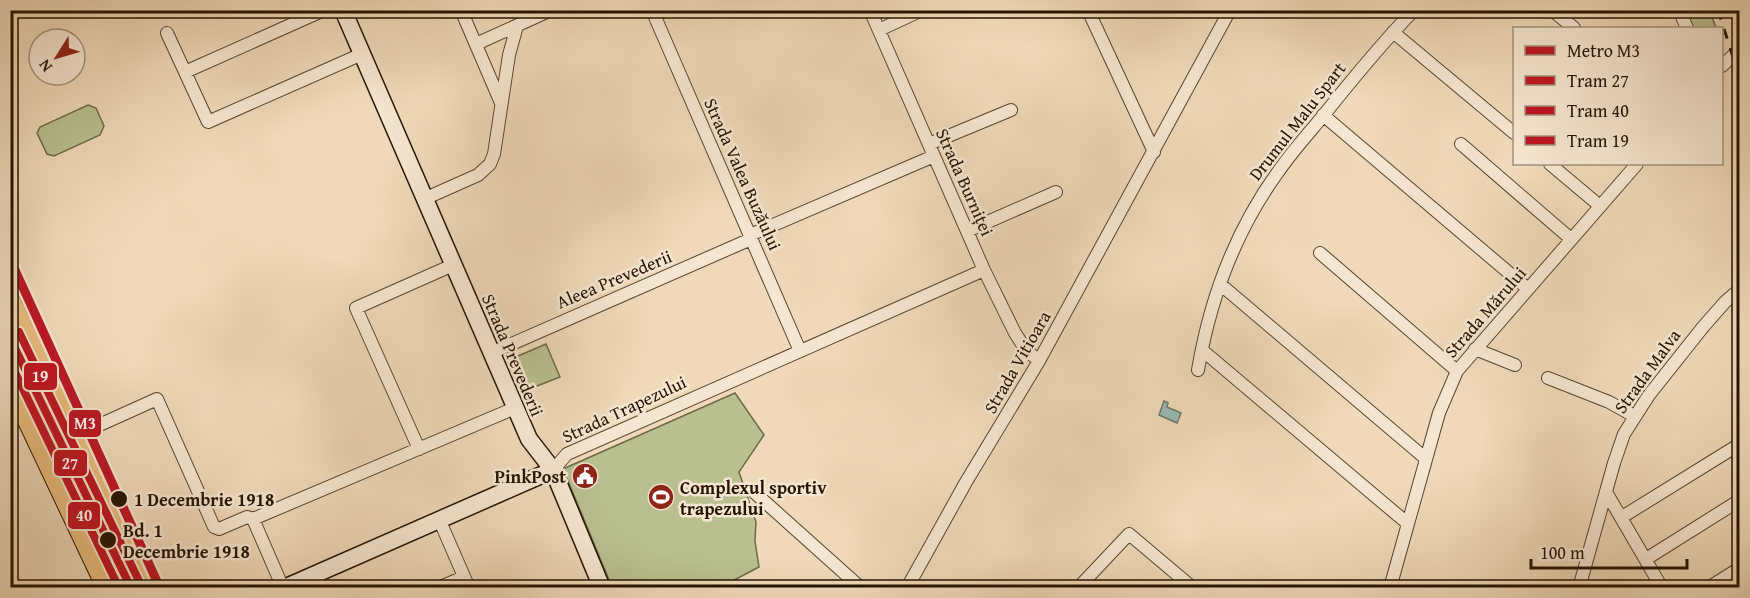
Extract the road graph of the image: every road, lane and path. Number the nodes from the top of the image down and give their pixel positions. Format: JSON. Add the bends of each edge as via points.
{"nodes":[{"id":1,"x":324,"y":10,"type":"edge"},
{"id":2,"x":343,"y":10,"type":"edge"},
{"id":3,"x":461,"y":10,"type":"edge"},
{"id":4,"x":551,"y":10,"type":"edge"},
{"id":5,"x":652,"y":10,"type":"edge"},
{"id":6,"x":870,"y":10,"type":"edge"},
{"id":7,"x":922,"y":10,"type":"edge"},
{"id":8,"x":1088,"y":10,"type":"edge"},
{"id":9,"x":1230,"y":10,"type":"edge"},
{"id":10,"x":1414,"y":10,"type":"edge"},
{"id":11,"x":1552,"y":10,"type":"edge"},
{"id":12,"x":1679,"y":10,"type":"edge"},
{"id":13,"x":517,"y":26,"type":"junction"},
{"id":14,"x":1573,"y":27,"type":"edge"},
{"id":15,"x":1687,"y":27,"type":"edge"},
{"id":16,"x":879,"y":30,"type":"junction"},
{"id":17,"x":1393,"y":32,"type":"junction"},
{"id":18,"x":167,"y":33,"type":"dead end"},
{"id":19,"x":476,"y":44,"type":"junction"},
{"id":20,"x":1740,"y":49,"type":"edge"},
{"id":21,"x":362,"y":54,"type":"junction"},
{"id":22,"x":1723,"y":65,"type":"edge"},
{"id":23,"x":186,"y":72,"type":"junction"},
{"id":24,"x":502,"y":105,"type":"junction"},
{"id":25,"x":1011,"y":110,"type":"dead end"},
{"id":26,"x":1323,"y":115,"type":"junction"},
{"id":27,"x":1513,"y":131,"type":"edge"},
{"id":28,"x":1461,"y":144,"type":"dead end"},
{"id":29,"x":931,"y":150,"type":"junction"},
{"id":30,"x":1154,"y":152,"type":"junction"},
{"id":31,"x":1551,"y":165,"type":"edge"},
{"id":32,"x":1636,"y":165,"type":"edge"},
{"id":33,"x":1056,"y":192,"type":"dead end"},
{"id":34,"x":424,"y":199,"type":"junction"},
{"id":35,"x":1600,"y":206,"type":"junction"},
{"id":36,"x":967,"y":231,"type":"junction"},
{"id":37,"x":751,"y":237,"type":"junction"},
{"id":38,"x":1571,"y":239,"type":"junction"},
{"id":39,"x":1320,"y":253,"type":"dead end"},
{"id":40,"x":453,"y":265,"type":"junction"},
{"id":41,"x":984,"y":270,"type":"junction"},
{"id":42,"x":1220,"y":284,"type":"junction"},
{"id":43,"x":1528,"y":289,"type":"junction"},
{"id":44,"x":1738,"y":295,"type":"edge"},
{"id":45,"x":10,"y":298,"type":"edge"},
{"id":46,"x":1475,"y":349,"type":"junction"},
{"id":47,"x":1202,"y":350,"type":"junction"},
{"id":48,"x":800,"y":351,"type":"junction"},
{"id":49,"x":491,"y":353,"type":"junction"},
{"id":50,"x":1039,"y":361,"type":"junction"},
{"id":51,"x":1515,"y":365,"type":"dead end"},
{"id":52,"x":1198,"y":370,"type":"dead end"},
{"id":53,"x":1457,"y":371,"type":"junction"},
{"id":54,"x":1548,"y":378,"type":"dead end"},
{"id":55,"x":10,"y":385,"type":"edge"},
{"id":56,"x":515,"y":408,"type":"junction"},
{"id":57,"x":1634,"y":416,"type":"junction"},
{"id":58,"x":75,"y":436,"type":"junction"},
{"id":59,"x":1740,"y":444,"type":"edge"},
{"id":60,"x":419,"y":449,"type":"junction"},
{"id":61,"x":1425,"y":458,"type":"junction"},
{"id":62,"x":554,"y":470,"type":"junction"},
{"id":63,"x":1606,"y":492,"type":"junction"},
{"id":64,"x":754,"y":493,"type":"dead end"},
{"id":65,"x":1740,"y":500,"type":"edge"},
{"id":66,"x":1622,"y":517,"type":"junction"},
{"id":67,"x":253,"y":519,"type":"junction"},
{"id":68,"x":439,"y":519,"type":"junction"},
{"id":69,"x":1407,"y":524,"type":"junction"},
{"id":70,"x":1646,"y":559,"type":"junction"},
{"id":71,"x":1740,"y":568,"type":"edge"},
{"id":72,"x":466,"y":582,"type":"edge"},
{"id":73,"x":106,"y":588,"type":"edge"},
{"id":74,"x":146,"y":588,"type":"edge"},
{"id":75,"x":283,"y":588,"type":"edge"},
{"id":76,"x":438,"y":588,"type":"edge"},
{"id":77,"x":602,"y":588,"type":"edge"},
{"id":78,"x":861,"y":588,"type":"edge"},
{"id":79,"x":907,"y":588,"type":"edge"},
{"id":80,"x":1078,"y":588,"type":"edge"},
{"id":81,"x":1193,"y":588,"type":"edge"},
{"id":82,"x":1390,"y":588,"type":"edge"},
{"id":83,"x":1579,"y":588,"type":"edge"},
{"id":84,"x":1662,"y":588,"type":"edge"},
{"id":85,"x":1708,"y":588,"type":"edge"}],
"edges":[{"from":1,"to":23,"type":"street"},
{"from":2,"to":21,"type":"street","name":"Strada Prevederii"},
{"from":3,"to":19,"type":"street"},
{"from":4,"to":13,"type":"street"},
{"from":5,"to":37,"type":"street","name":"Strada Valea Buzăului"},
{"from":6,"to":16,"type":"street","name":"Strada Burniței"},
{"from":7,"to":16,"type":"street"},
{"from":8,"to":30,"type":"street"},
{"from":9,"to":30,"type":"street","name":"Strada Vitioara"},
{"from":10,"to":17,"type":"street","name":"Drumul Malu Spart"},
{"from":11,"to":14,"type":"street"},
{"from":12,"to":15,"type":"street"},
{"from":13,"to":19,"type":"street"},
{"from":13,"to":24,"type":"street"},
{"from":16,"to":29,"type":"street","name":"Strada Burniței"},
{"from":17,"to":26,"type":"street","name":"Drumul Malu Spart"},
{"from":17,"to":27,"type":"street"},
{"from":18,"to":23,"type":"street"},
{"from":19,"to":24,"type":"street"},
{"from":20,"to":22,"type":"street"},
{"from":21,"to":23,"type":"street","via":[[208,122]]},
{"from":21,"to":34,"type":"street","name":"Strada Prevederii"},
{"from":24,"to":34,"type":"street","via":[[490,164],[478,175]]},
{"from":25,"to":29,"type":"street","name":"Aleea Prevederii"},
{"from":26,"to":42,"type":"street","name":"Drumul Malu Spart","via":[[1263,195]]},
{"from":26,"to":43,"type":"street"},
{"from":28,"to":38,"type":"street"},
{"from":29,"to":36,"type":"street","name":"Strada Burniței"},
{"from":29,"to":37,"type":"street","name":"Aleea Prevederii"},
{"from":30,"to":50,"type":"street","name":"Strada Vitioara"},
{"from":31,"to":35,"type":"street"},
{"from":32,"to":35,"type":"street","name":"Strada Mărului"},
{"from":33,"to":36,"type":"street"},
{"from":34,"to":40,"type":"street","name":"Strada Prevederii"},
{"from":35,"to":38,"type":"street","name":"Strada Mărului"},
{"from":36,"to":41,"type":"street","name":"Strada Burniței"},
{"from":37,"to":48,"type":"street","name":"Strada Valea Buzăului"},
{"from":37,"to":49,"type":"street","name":"Aleea Prevederii"},
{"from":38,"to":43,"type":"street","name":"Strada Mărului"},
{"from":39,"to":53,"type":"street"},
{"from":40,"to":49,"type":"street","name":"Strada Prevederii"},
{"from":40,"to":60,"type":"street","via":[[356,308]]},
{"from":41,"to":48,"type":"street","name":"Strada Trapezului"},
{"from":41,"to":50,"type":"street","name":"Strada Burniței","via":[[1015,333]]},
{"from":42,"to":47,"type":"street","name":"Drumul Malu Spart"},
{"from":42,"to":61,"type":"street"},
{"from":43,"to":46,"type":"street","name":"Strada Mărului"},
{"from":44,"to":57,"type":"street","name":"Strada Malva","via":[[1703,327]]},
{"from":45,"to":58,"type":"main road"},
{"from":46,"to":51,"type":"street"},
{"from":46,"to":53,"type":"street","name":"Strada Mărului"},
{"from":47,"to":52,"type":"street","name":"Drumul Malu Spart"},
{"from":47,"to":69,"type":"street"},
{"from":48,"to":62,"type":"street","name":"Strada Trapezului","via":[[567,454]]},
{"from":49,"to":56,"type":"street","name":"Strada Prevederii"},
{"from":50,"to":79,"type":"street","name":"Strada Vitioara"},
{"from":53,"to":61,"type":"street","name":"Strada Mărului"},
{"from":54,"to":57,"type":"street"},
{"from":55,"to":73,"type":"main road"},
{"from":56,"to":60,"type":"street"},
{"from":56,"to":62,"type":"street","name":"Strada Prevederii","via":[[531,443]]},
{"from":57,"to":63,"type":"street","name":"Strada Malva","via":[[1618,449]]},
{"from":58,"to":67,"type":"street","via":[[157,399],[214,528],[247,517]]},
{"from":58,"to":74,"type":"main road"},
{"from":59,"to":66,"type":"street"},
{"from":60,"to":67,"type":"street"},
{"from":61,"to":69,"type":"street","name":"Strada Mărului"},
{"from":62,"to":68,"type":"street","name":"Strada Trapezului"},
{"from":62,"to":77,"type":"street","name":"Strada Prevederii"},
{"from":63,"to":66,"type":"street"},
{"from":63,"to":83,"type":"street","name":"Strada Malva"},
{"from":64,"to":78,"type":"street"},
{"from":65,"to":70,"type":"street"},
{"from":66,"to":70,"type":"street"},
{"from":67,"to":75,"type":"street"},
{"from":68,"to":72,"type":"street"},
{"from":68,"to":75,"type":"street","name":"Strada Trapezului"},
{"from":69,"to":82,"type":"street","name":"Strada Mărului"},
{"from":70,"to":84,"type":"street"},
{"from":71,"to":85,"type":"street"},
{"from":72,"to":76,"type":"street"},
{"from":80,"to":81,"type":"street","via":[[1129,534]]}]}
